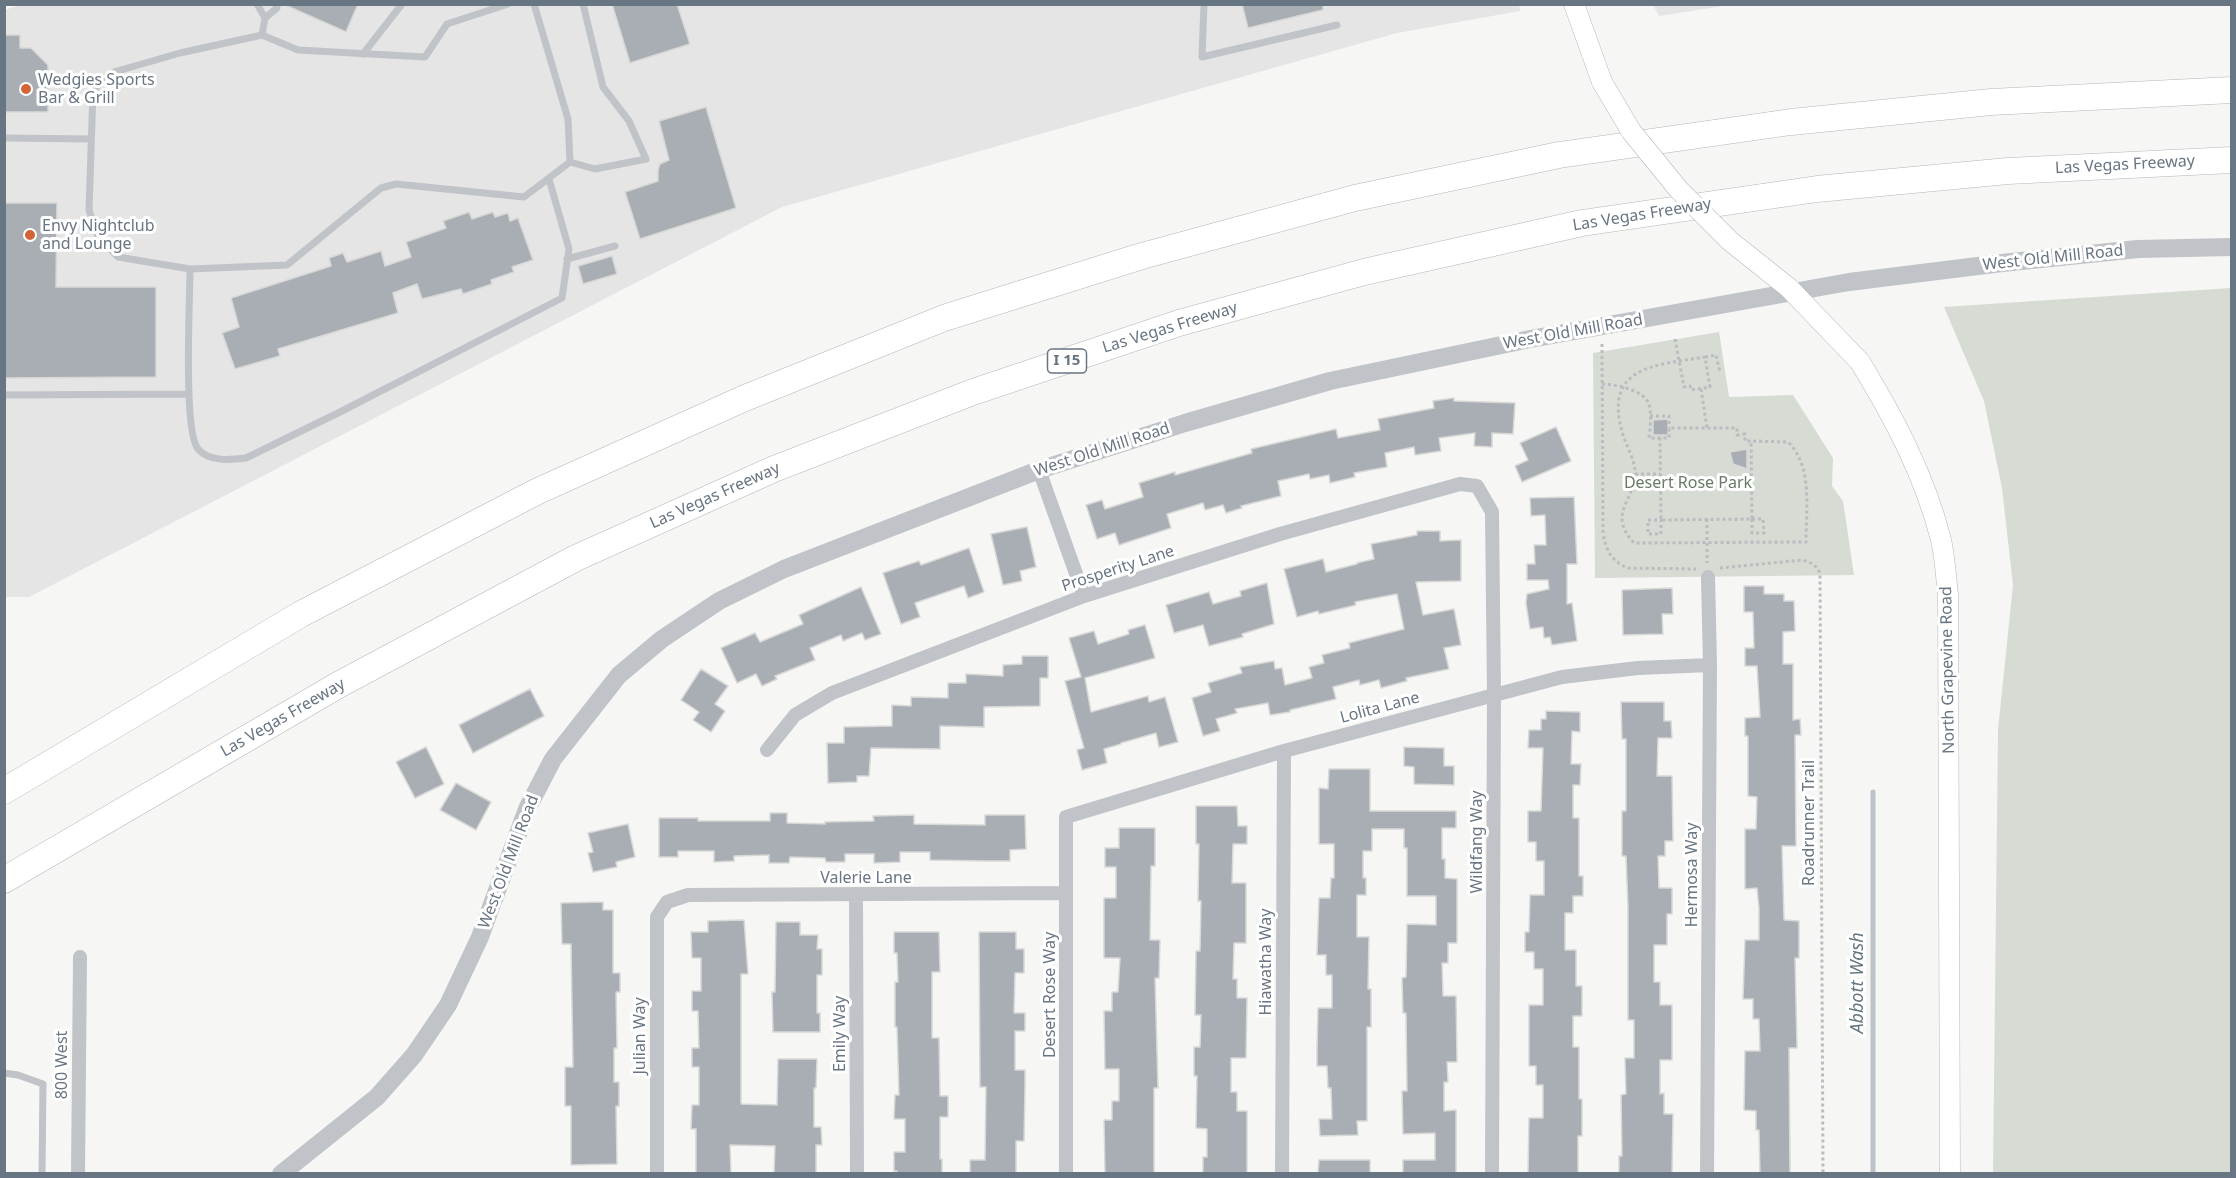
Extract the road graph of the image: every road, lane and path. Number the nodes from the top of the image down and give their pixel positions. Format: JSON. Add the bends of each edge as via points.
{"nodes":[{"id":1,"x":257,"y":4,"type":"edge"},
{"id":2,"x":277,"y":4,"type":"edge"},
{"id":3,"x":402,"y":4,"type":"edge"},
{"id":4,"x":508,"y":4,"type":"edge"},
{"id":5,"x":534,"y":4,"type":"edge"},
{"id":6,"x":583,"y":4,"type":"edge"},
{"id":7,"x":1204,"y":4,"type":"edge"},
{"id":8,"x":1574,"y":4,"type":"edge"},
{"id":9,"x":484,"y":8,"type":"edge"},
{"id":10,"x":264,"y":18,"type":"junction"},
{"id":11,"x":1337,"y":25,"type":"dead end"},
{"id":12,"x":262,"y":35,"type":"junction"},
{"id":13,"x":363,"y":54,"type":"junction"},
{"id":14,"x":2232,"y":90,"type":"edge"},
{"id":15,"x":4,"y":138,"type":"edge"},
{"id":16,"x":91,"y":139,"type":"junction"},
{"id":17,"x":2232,"y":160,"type":"edge"},
{"id":18,"x":570,"y":162,"type":"junction"},
{"id":19,"x":549,"y":179,"type":"junction"},
{"id":20,"x":615,"y":246,"type":"dead end"},
{"id":21,"x":2232,"y":247,"type":"edge"},
{"id":22,"x":567,"y":259,"type":"junction"},
{"id":23,"x":190,"y":269,"type":"junction"},
{"id":24,"x":1602,"y":326,"type":"junction"},
{"id":25,"x":1675,"y":339,"type":"dead end"},
{"id":26,"x":1705,"y":357,"type":"junction"},
{"id":27,"x":1679,"y":361,"type":"junction"},
{"id":28,"x":1720,"y":372,"type":"dead end"},
{"id":29,"x":1602,"y":384,"type":"junction"},
{"id":30,"x":1623,"y":387,"type":"junction"},
{"id":31,"x":1701,"y":389,"type":"junction"},
{"id":32,"x":189,"y":394,"type":"junction"},
{"id":33,"x":4,"y":395,"type":"edge"},
{"id":34,"x":1650,"y":416,"type":"junction"},
{"id":35,"x":1669,"y":428,"type":"junction"},
{"id":36,"x":1707,"y":428,"type":"junction"},
{"id":37,"x":1660,"y":438,"type":"junction"},
{"id":38,"x":1751,"y":441,"type":"junction"},
{"id":39,"x":1039,"y":470,"type":"junction"},
{"id":40,"x":1635,"y":474,"type":"junction"},
{"id":41,"x":1660,"y":474,"type":"junction"},
{"id":42,"x":1492,"y":512,"type":"joint"},
{"id":43,"x":1707,"y":519,"type":"junction"},
{"id":44,"x":1752,"y":519,"type":"junction"},
{"id":45,"x":1661,"y":520,"type":"junction"},
{"id":46,"x":1707,"y":542,"type":"junction"},
{"id":47,"x":1725,"y":568,"type":"dead end"},
{"id":48,"x":1690,"y":569,"type":"dead end"},
{"id":49,"x":1708,"y":573,"type":"joint"},
{"id":50,"x":1084,"y":596,"type":"junction"},
{"id":51,"x":1710,"y":665,"type":"junction"},
{"id":52,"x":1494,"y":694,"type":"junction"},
{"id":53,"x":768,"y":750,"type":"dead end"},
{"id":54,"x":1284,"y":751,"type":"junction"},
{"id":55,"x":4,"y":791,"type":"edge"},
{"id":56,"x":1066,"y":817,"type":"joint"},
{"id":57,"x":4,"y":880,"type":"edge"},
{"id":58,"x":856,"y":894,"type":"junction"},
{"id":59,"x":1066,"y":894,"type":"junction"},
{"id":60,"x":667,"y":902,"type":"joint"},
{"id":61,"x":80,"y":957,"type":"dead end"},
{"id":62,"x":4,"y":1073,"type":"edge"},
{"id":63,"x":42,"y":1173,"type":"edge"},
{"id":64,"x":78,"y":1173,"type":"edge"},
{"id":65,"x":281,"y":1173,"type":"edge"},
{"id":66,"x":657,"y":1173,"type":"edge"},
{"id":67,"x":857,"y":1173,"type":"edge"},
{"id":68,"x":1066,"y":1173,"type":"edge"},
{"id":69,"x":1282,"y":1173,"type":"edge"},
{"id":70,"x":1492,"y":1173,"type":"edge"},
{"id":71,"x":1707,"y":1173,"type":"edge"},
{"id":72,"x":1824,"y":1173,"type":"edge"},
{"id":73,"x":1950,"y":1173,"type":"edge"}],
"edges":[{"from":1,"to":10,"type":"lane"},
{"from":2,"to":10,"type":"lane"},
{"from":3,"to":13,"type":"lane"},
{"from":4,"to":9,"type":"lane"},
{"from":5,"to":18,"type":"lane","via":[[568,119]]},
{"from":6,"to":18,"type":"lane","via":[[603,87],[629,121],[645,159],[595,170]]},
{"from":7,"to":11,"type":"lane","via":[[1202,57]]},
{"from":8,"to":73,"type":"main road","name":"North Grapevine Road","bridge":true,"via":[[1602,82],[1631,131],[1679,190],[1730,240],[1790,288],[1860,362],[1919,472],[1941,541],[1948,595]]},
{"from":9,"to":13,"type":"lane","via":[[447,24],[425,57]]},
{"from":10,"to":12,"type":"lane"},
{"from":12,"to":13,"type":"lane","via":[[298,50]]},
{"from":12,"to":16,"type":"lane","via":[[180,53],[104,78],[93,91]]},
{"from":14,"to":55,"type":"highway","via":[[1991,102],[1791,122],[1560,155],[1355,198],[1142,256],[966,311],[745,398],[538,491],[301,614]]},
{"from":15,"to":16,"type":"lane"},
{"from":16,"to":23,"type":"lane","via":[[89,210],[98,237],[118,257]]},
{"from":17,"to":57,"type":"highway","name":"Las Vegas Freeway","number":"I 15","via":[[2008,171],[1829,187],[1582,224],[1364,272],[1179,323],[973,393],[774,469],[576,558],[340,684]]},
{"from":18,"to":19,"type":"lane"},
{"from":19,"to":22,"type":"lane","via":[[569,249]]},
{"from":19,"to":23,"type":"lane","via":[[524,197],[388,186],[287,265]]},
{"from":20,"to":22,"type":"lane"},
{"from":21,"to":24,"type":"street","name":"West Old Mill Road","via":[[2138,249],[1884,278]]},
{"from":22,"to":32,"type":"lane","via":[[562,298],[246,458],[219,459],[199,451],[191,429]]},
{"from":23,"to":32,"type":"lane"},
{"from":24,"to":29,"type":"path"},
{"from":24,"to":39,"type":"street","name":"West Old Mill Road","via":[[1330,381]]},
{"from":25,"to":27,"type":"path"},
{"from":26,"to":27,"type":"path"},
{"from":26,"to":28,"type":"path","via":[[1716,355]]},
{"from":26,"to":31,"type":"path","via":[[1710,387]]},
{"from":27,"to":30,"type":"path","via":[[1641,370]]},
{"from":27,"to":31,"type":"path","via":[[1684,387]]},
{"from":29,"to":30,"type":"path"},
{"from":29,"to":48,"type":"path","via":[[1605,546],[1617,564],[1628,568]]},
{"from":30,"to":34,"type":"path","via":[[1644,397]]},
{"from":30,"to":40,"type":"path","via":[[1620,425]]},
{"from":31,"to":36,"type":"path"},
{"from":32,"to":33,"type":"lane"},
{"from":34,"to":35,"type":"path","via":[[1669,416]]},
{"from":34,"to":37,"type":"path","via":[[1649,438]]},
{"from":35,"to":36,"type":"path"},
{"from":35,"to":37,"type":"path","via":[[1669,438]]},
{"from":36,"to":38,"type":"path","via":[[1737,428],[1737,435],[1745,434],[1745,441]]},
{"from":37,"to":41,"type":"path"},
{"from":38,"to":44,"type":"path"},
{"from":38,"to":46,"type":"path","via":[[1788,442],[1796,449],[1806,485],[1806,542]]},
{"from":39,"to":50,"type":"street"},
{"from":39,"to":65,"type":"street","name":"West Old Mill Road","via":[[784,569],[719,601],[619,675],[553,759],[527,809],[480,937],[448,1005],[414,1055],[377,1097]]},
{"from":40,"to":41,"type":"path"},
{"from":40,"to":46,"type":"path","via":[[1621,521],[1634,543]]},
{"from":41,"to":45,"type":"path"},
{"from":42,"to":50,"type":"street","name":"Prosperity Lane","via":[[1478,486],[1460,484],[1280,534]]},
{"from":42,"to":52,"type":"street","name":"Wildfang Way"},
{"from":43,"to":44,"type":"path"},
{"from":43,"to":45,"type":"path"},
{"from":43,"to":46,"type":"path"},
{"from":44,"to":44,"type":"path","via":[[1763,519],[1764,533],[1752,533]]},
{"from":45,"to":45,"type":"path","via":[[1648,520],[1648,534],[1661,534]]},
{"from":46,"to":49,"type":"path"},
{"from":47,"to":72,"type":"path","name":"Roadrunner Trail","via":[[1802,560],[1817,567],[1820,573]]},
{"from":49,"to":51,"type":"street","name":"Hermosa Way"},
{"from":50,"to":53,"type":"street","name":"Prosperity Lane","via":[[832,693],[795,715]]},
{"from":51,"to":52,"type":"street","name":"Lolita Lane","via":[[1573,676]]},
{"from":51,"to":71,"type":"street","name":"Hermosa Way"},
{"from":52,"to":54,"type":"street","name":"Lolita Lane"},
{"from":52,"to":70,"type":"street","name":"Wildfang Way"},
{"from":54,"to":56,"type":"street","name":"Lolita Lane"},
{"from":54,"to":69,"type":"street","name":"Hiawatha Way"},
{"from":56,"to":59,"type":"street","name":"Desert Rose Way"},
{"from":58,"to":59,"type":"street","name":"Valerie Lane"},
{"from":58,"to":60,"type":"street","name":"Valerie Lane","via":[[688,895]]},
{"from":58,"to":67,"type":"street","name":"Emily Way"},
{"from":59,"to":68,"type":"street","name":"Desert Rose Way"},
{"from":60,"to":66,"type":"street","name":"Julian Way","via":[[657,917]]},
{"from":61,"to":64,"type":"street","name":"800 West"},
{"from":62,"to":63,"type":"lane","via":[[43,1084]]}]}
